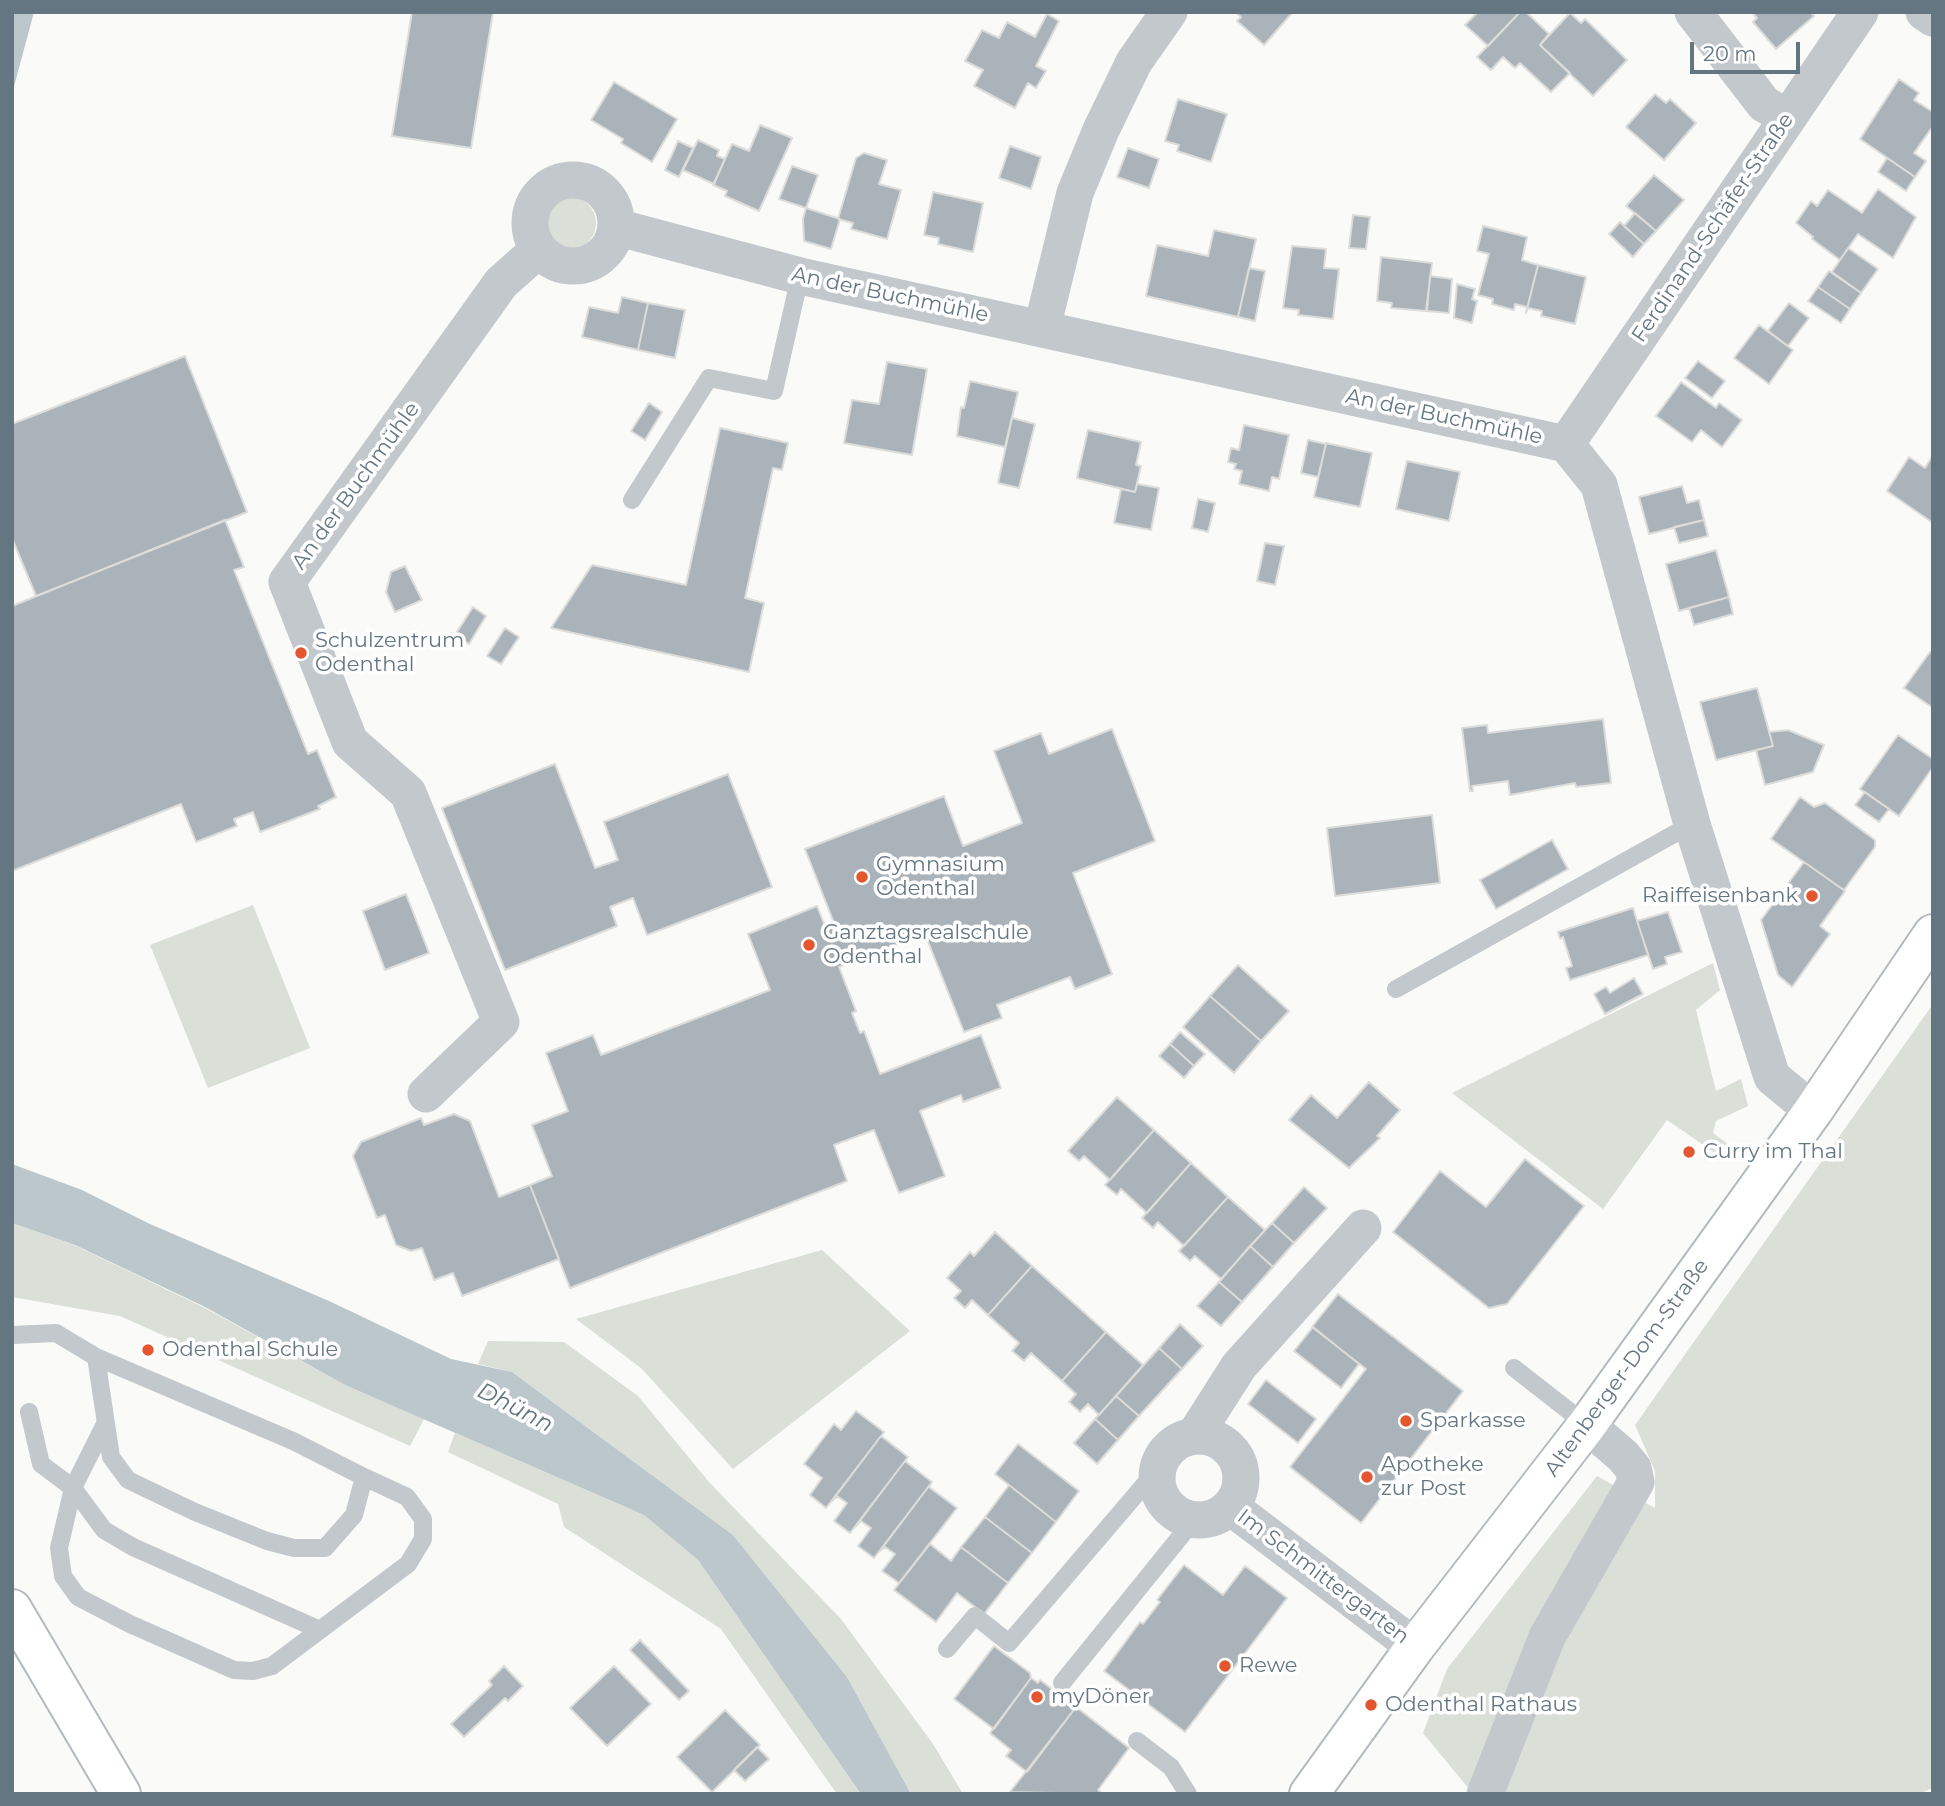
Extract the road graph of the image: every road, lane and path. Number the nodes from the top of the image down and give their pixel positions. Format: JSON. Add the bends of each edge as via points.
{"nodes":[{"id":1,"x":1170,"y":12,"type":"edge"},
{"id":2,"x":1693,"y":12,"type":"edge"},
{"id":3,"x":1860,"y":12,"type":"edge"},
{"id":4,"x":1924,"y":12,"type":"edge"},
{"id":5,"x":1933,"y":18,"type":"edge"},
{"id":6,"x":1788,"y":118,"type":"junction"},
{"id":7,"x":616,"y":227,"type":"junction"},
{"id":8,"x":538,"y":250,"type":"junction"},
{"id":9,"x":800,"y":276,"type":"junction"},
{"id":10,"x":1042,"y":328,"type":"junction"},
{"id":11,"x":1566,"y":444,"type":"junction"},
{"id":12,"x":632,"y":500,"type":"dead end"},
{"id":13,"x":1692,"y":824,"type":"junction"},
{"id":14,"x":1933,"y":934,"type":"edge"},
{"id":15,"x":1396,"y":989,"type":"dead end"},
{"id":16,"x":426,"y":1094,"type":"dead end"},
{"id":17,"x":1813,"y":1111,"type":"junction"},
{"id":18,"x":1363,"y":1228,"type":"dead end"},
{"id":19,"x":12,"y":1335,"type":"edge"},
{"id":20,"x":96,"y":1357,"type":"junction"},
{"id":21,"x":1514,"y":1368,"type":"dead end"},
{"id":22,"x":30,"y":1412,"type":"dead end"},
{"id":23,"x":1587,"y":1425,"type":"junction"},
{"id":24,"x":104,"y":1426,"type":"junction"},
{"id":25,"x":1195,"y":1435,"type":"junction"},
{"id":26,"x":1156,"y":1471,"type":"junction"},
{"id":27,"x":364,"y":1477,"type":"junction"},
{"id":28,"x":73,"y":1488,"type":"junction"},
{"id":29,"x":1232,"y":1508,"type":"junction"},
{"id":30,"x":1193,"y":1521,"type":"junction"},
{"id":31,"x":12,"y":1608,"type":"edge"},
{"id":32,"x":320,"y":1630,"type":"junction"},
{"id":33,"x":1415,"y":1647,"type":"junction"},
{"id":34,"x":947,"y":1649,"type":"dead end"},
{"id":35,"x":1062,"y":1683,"type":"dead end"},
{"id":36,"x":1137,"y":1741,"type":"dead end"},
{"id":37,"x":121,"y":1794,"type":"edge"},
{"id":38,"x":1188,"y":1794,"type":"edge"},
{"id":39,"x":1309,"y":1794,"type":"edge"},
{"id":40,"x":1485,"y":1794,"type":"edge"}],
"edges":[{"from":1,"to":10,"type":"street","via":[[1134,61],[1075,193]]},
{"from":2,"to":6,"type":"street","via":[[1764,104]]},
{"from":3,"to":6,"type":"street","name":"Ferdinand-Schäfer-Straße"},
{"from":4,"to":5,"type":"street"},
{"from":6,"to":11,"type":"street","name":"Ferdinand-Schäfer-Straße"},
{"from":7,"to":8,"type":"street","via":[[610,247],[595,261],[575,267],[554,264]]},
{"from":7,"to":8,"type":"street","via":[[612,204],[596,186],[573,179],[551,185],[535,200],[529,221]]},
{"from":7,"to":9,"type":"street","name":"An der Buchmühle"},
{"from":8,"to":16,"type":"street","name":"An der Buchmühle","via":[[501,284],[287,582],[350,742],[408,793],[501,1022]]},
{"from":9,"to":10,"type":"street","name":"An der Buchmühle"},
{"from":9,"to":12,"type":"lane","via":[[774,391],[709,378]]},
{"from":10,"to":11,"type":"street","name":"An der Buchmühle"},
{"from":11,"to":13,"type":"street","name":"An der Buchmühle","via":[[1599,485]]},
{"from":13,"to":15,"type":"lane"},
{"from":13,"to":17,"type":"street","name":"An der Buchmühle","via":[[1772,1077]]},
{"from":14,"to":17,"type":"main road","name":"Altenberger-Dom-Straße"},
{"from":17,"to":23,"type":"main road","name":"Altenberger-Dom-Straße"},
{"from":18,"to":25,"type":"street","via":[[1239,1366]]},
{"from":19,"to":20,"type":"lane","via":[[56,1333]]},
{"from":20,"to":24,"type":"lane"},
{"from":20,"to":27,"type":"lane","via":[[293,1441]]},
{"from":21,"to":23,"type":"lane"},
{"from":22,"to":28,"type":"lane","via":[[41,1464]]},
{"from":23,"to":33,"type":"main road","name":"Altenberger-Dom-Straße"},
{"from":23,"to":40,"type":"street","via":[[1623,1456],[1633,1468],[1636,1482],[1546,1637]]},
{"from":24,"to":27,"type":"lane","via":[[111,1457],[128,1480],[195,1512],[294,1548],[325,1548],[354,1515]]},
{"from":24,"to":28,"type":"lane"},
{"from":25,"to":26,"type":"street","via":[[1179,1440]]},
{"from":25,"to":29,"type":"street","name":"Im Schmittergarten","via":[[1218,1440],[1235,1455],[1244,1475]]},
{"from":26,"to":30,"type":"street","via":[[1159,1493],[1174,1511]]},
{"from":26,"to":34,"type":"lane","via":[[1009,1643],[975,1616]]},
{"from":27,"to":32,"type":"lane","via":[[407,1497],[423,1519],[423,1539],[408,1564]]},
{"from":28,"to":32,"type":"lane","via":[[104,1530],[133,1548]]},
{"from":28,"to":32,"type":"lane","via":[[59,1548],[63,1576],[78,1597],[234,1670],[272,1666]]},
{"from":29,"to":30,"type":"street","name":"Im Schmittergarten","via":[[1214,1520]]},
{"from":29,"to":33,"type":"street","name":"Im Schmittergarten"},
{"from":30,"to":35,"type":"lane"},
{"from":31,"to":37,"type":"main road"},
{"from":33,"to":39,"type":"main road","name":"Altenberger-Dom-Straße"},
{"from":36,"to":38,"type":"lane","via":[[1171,1767]]}]}
